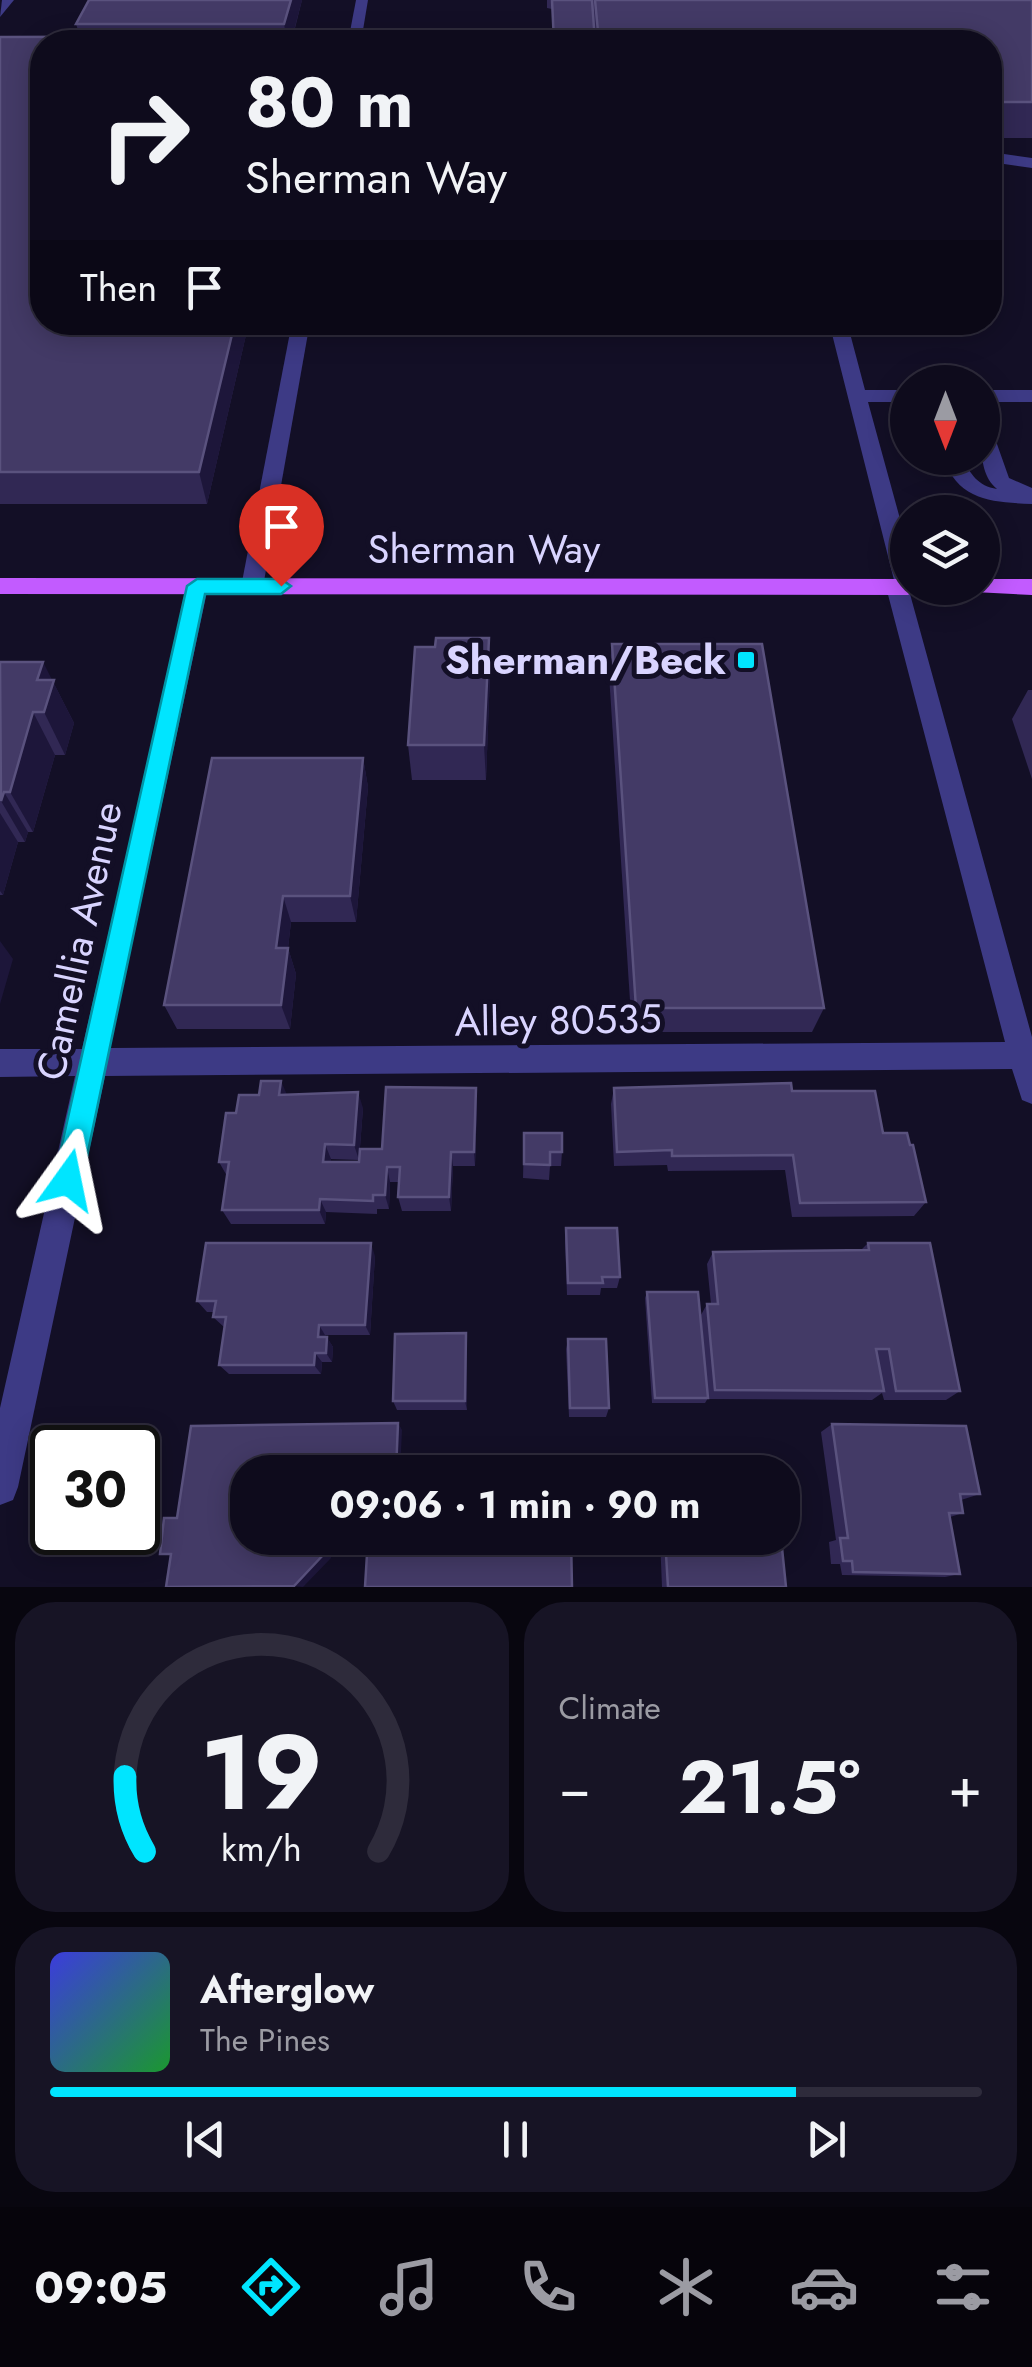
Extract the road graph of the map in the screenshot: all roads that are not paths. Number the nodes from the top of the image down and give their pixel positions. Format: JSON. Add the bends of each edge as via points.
{"nodes":[{"id":1,"x":8,"y":0,"type":"edge"},
{"id":2,"x":362,"y":0,"type":"edge"},
{"id":3,"x":0,"y":14,"type":"edge"},
{"id":4,"x":356,"y":30,"type":"edge"},
{"id":5,"x":1002,"y":159,"type":"edge"},
{"id":6,"x":1032,"y":163,"type":"edge"},
{"id":7,"x":299,"y":335,"type":"edge"},
{"id":8,"x":841,"y":335,"type":"edge"},
{"id":9,"x":857,"y":396,"type":"junction"},
{"id":10,"x":890,"y":396,"type":"edge"},
{"id":11,"x":1000,"y":396,"type":"edge"},
{"id":12,"x":1032,"y":396,"type":"edge"},
{"id":13,"x":959,"y":475,"type":"edge"},
{"id":14,"x":998,"y":475,"type":"edge"},
{"id":15,"x":1032,"y":496,"type":"edge"},
{"id":16,"x":890,"y":530,"type":"edge"},
{"id":17,"x":0,"y":586,"type":"edge"},
{"id":18,"x":197,"y":586,"type":"junction"},
{"id":19,"x":252,"y":586,"type":"junction"},
{"id":20,"x":890,"y":587,"type":"edge"},
{"id":21,"x":1000,"y":587,"type":"edge"},
{"id":22,"x":1032,"y":587,"type":"edge"},
{"id":23,"x":909,"y":605,"type":"edge"},
{"id":24,"x":1022,"y":1056,"type":"junction"},
{"id":25,"x":0,"y":1063,"type":"edge"},
{"id":26,"x":94,"y":1064,"type":"junction"},
{"id":27,"x":1032,"y":1090,"type":"edge"},
{"id":28,"x":0,"y":1487,"type":"edge"}],
"edges":[{"from":1,"to":3,"type":"street"},
{"from":2,"to":4,"type":"street"},
{"from":5,"to":6,"type":"street"},
{"from":7,"to":19,"type":"street"},
{"from":8,"to":9,"type":"street"},
{"from":9,"to":10,"type":"street"},
{"from":9,"to":16,"type":"street"},
{"from":11,"to":12,"type":"street"},
{"from":13,"to":15,"type":"street","via":[[969,488],[990,495]]},
{"from":14,"to":15,"type":"street"},
{"from":17,"to":18,"type":"main road","name":"Sherman Way"},
{"from":18,"to":19,"type":"main road","name":"Sherman Way"},
{"from":18,"to":26,"type":"street","name":"Camellia Avenue"},
{"from":19,"to":20,"type":"main road","name":"Sherman Way"},
{"from":21,"to":22,"type":"main road"},
{"from":23,"to":24,"type":"street"},
{"from":24,"to":26,"type":"street","name":"Alley 80535"},
{"from":24,"to":27,"type":"street"},
{"from":25,"to":26,"type":"street","name":"Alley 80535"},
{"from":26,"to":28,"type":"street","name":"Camellia Avenue"}]}
